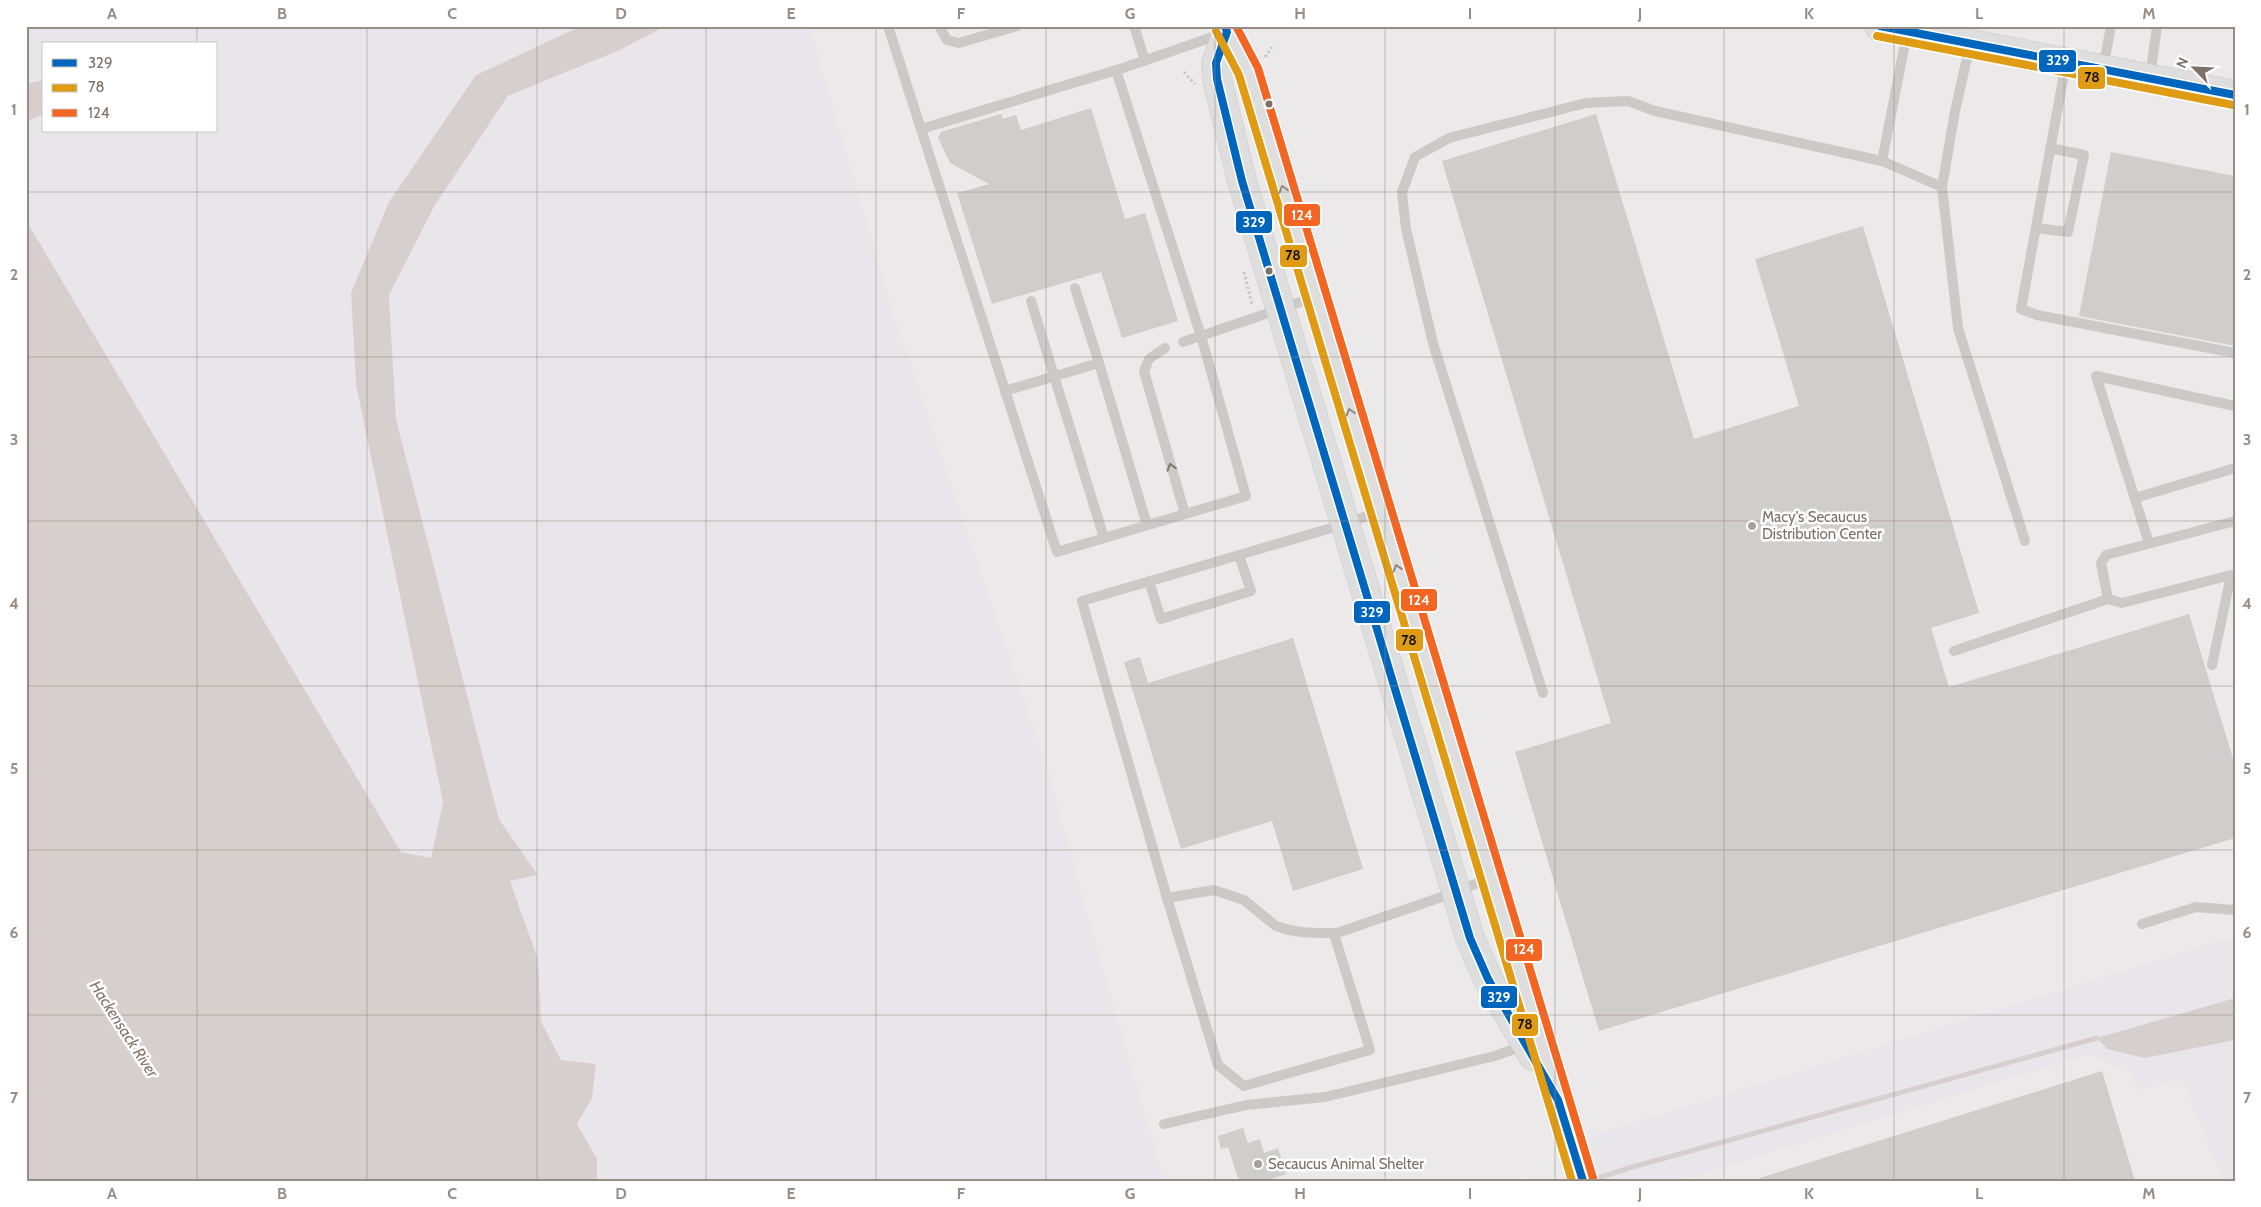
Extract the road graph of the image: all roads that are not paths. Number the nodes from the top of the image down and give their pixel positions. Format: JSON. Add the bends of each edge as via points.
{"nodes":[{"id":1,"x":888,"y":26,"type":"edge"},
{"id":2,"x":939,"y":26,"type":"edge"},
{"id":3,"x":1017,"y":26,"type":"edge"},
{"id":4,"x":1134,"y":26,"type":"edge"},
{"id":5,"x":1879,"y":26,"type":"edge"},
{"id":6,"x":2111,"y":26,"type":"edge"},
{"id":7,"x":2157,"y":26,"type":"edge"},
{"id":8,"x":1232,"y":28,"type":"edge"},
{"id":9,"x":1907,"y":32,"type":"junction"},
{"id":10,"x":1970,"y":44,"type":"junction"},
{"id":11,"x":1145,"y":61,"type":"junction"},
{"id":12,"x":2066,"y":62,"type":"junction"},
{"id":13,"x":2103,"y":69,"type":"junction"},
{"id":14,"x":1116,"y":70,"type":"junction"},
{"id":15,"x":2150,"y":78,"type":"junction"},
{"id":16,"x":2235,"y":94,"type":"edge"},
{"id":17,"x":922,"y":129,"type":"junction"},
{"id":18,"x":2050,"y":148,"type":"junction"},
{"id":19,"x":1882,"y":161,"type":"junction"},
{"id":20,"x":1942,"y":187,"type":"junction"},
{"id":21,"x":2036,"y":228,"type":"junction"},
{"id":22,"x":1075,"y":288,"type":"dead end"},
{"id":23,"x":1316,"y":296,"type":"junction"},
{"id":24,"x":1031,"y":301,"type":"dead end"},
{"id":25,"x":1280,"y":307,"type":"junction"},
{"id":26,"x":1201,"y":336,"type":"junction"},
{"id":27,"x":1183,"y":342,"type":"dead end"},
{"id":28,"x":1165,"y":348,"type":"dead end"},
{"id":29,"x":2235,"y":353,"type":"edge"},
{"id":30,"x":1099,"y":363,"type":"junction"},
{"id":31,"x":1054,"y":377,"type":"junction"},
{"id":32,"x":1005,"y":391,"type":"junction"},
{"id":33,"x":2235,"y":406,"type":"edge"},
{"id":34,"x":2235,"y":468,"type":"edge"},
{"id":35,"x":2135,"y":498,"type":"junction"},
{"id":36,"x":1380,"y":511,"type":"junction"},
{"id":37,"x":1185,"y":514,"type":"junction"},
{"id":38,"x":2235,"y":520,"type":"edge"},
{"id":39,"x":1345,"y":524,"type":"junction"},
{"id":40,"x":1147,"y":525,"type":"junction"},
{"id":41,"x":1104,"y":538,"type":"junction"},
{"id":42,"x":2025,"y":541,"type":"dead end"},
{"id":43,"x":2149,"y":543,"type":"junction"},
{"id":44,"x":1239,"y":555,"type":"junction"},
{"id":45,"x":1149,"y":581,"type":"junction"},
{"id":46,"x":2108,"y":599,"type":"junction"},
{"id":47,"x":1954,"y":651,"type":"dead end"},
{"id":48,"x":2212,"y":665,"type":"dead end"},
{"id":49,"x":1543,"y":693,"type":"dead end"},
{"id":50,"x":1490,"y":878,"type":"junction"},
{"id":51,"x":1456,"y":892,"type":"junction"},
{"id":52,"x":1167,"y":898,"type":"junction"},
{"id":53,"x":2235,"y":910,"type":"edge"},
{"id":54,"x":2142,"y":924,"type":"dead end"},
{"id":55,"x":1337,"y":933,"type":"junction"},
{"id":56,"x":1526,"y":1045,"type":"junction"},
{"id":57,"x":1558,"y":1100,"type":"junction"},
{"id":58,"x":1164,"y":1124,"type":"dead end"},
{"id":59,"x":1580,"y":1172,"type":"edge"}],
"edges":[{"from":1,"to":17,"type":"lane"},
{"from":2,"to":3,"type":"lane","via":[[947,40],[959,43]]},
{"from":4,"to":11,"type":"lane"},
{"from":5,"to":9,"type":"street"},
{"from":6,"to":13,"type":"lane"},
{"from":7,"to":15,"type":"lane"},
{"from":8,"to":11,"type":"lane"},
{"from":23,"to":8,"type":"street","one_way":true},
{"from":8,"to":25,"type":"street","via":[[1220,47],[1217,79],[1242,181]]},
{"from":9,"to":10,"type":"street"},
{"from":9,"to":19,"type":"lane"},
{"from":10,"to":12,"type":"street"},
{"from":10,"to":20,"type":"lane"},
{"from":11,"to":14,"type":"lane"},
{"from":12,"to":13,"type":"street"},
{"from":12,"to":18,"type":"lane"},
{"from":13,"to":15,"type":"street"},
{"from":14,"to":17,"type":"lane"},
{"from":14,"to":26,"type":"lane"},
{"from":15,"to":16,"type":"street"},
{"from":17,"to":32,"type":"lane"},
{"from":18,"to":21,"type":"lane"},
{"from":18,"to":21,"type":"lane","via":[[2084,155],[2068,232]]},
{"from":19,"to":20,"type":"lane"},
{"from":19,"to":49,"type":"lane","via":[[1655,110],[1628,101],[1586,103],[1448,138],[1415,157],[1402,192],[1406,229],[1433,343]]},
{"from":20,"to":42,"type":"lane","via":[[1958,328]]},
{"from":21,"to":29,"type":"lane","via":[[2020,309]]},
{"from":22,"to":30,"type":"lane"},
{"from":23,"to":25,"type":"lane"},
{"from":36,"to":23,"type":"street","one_way":true},
{"from":24,"to":31,"type":"lane"},
{"from":25,"to":26,"type":"lane"},
{"from":25,"to":39,"type":"street"},
{"from":26,"to":27,"type":"lane"},
{"from":26,"to":37,"type":"lane","via":[[1246,496]]},
{"from":37,"to":28,"type":"lane","one_way":true,"via":[[1144,371],[1149,359]]},
{"from":30,"to":31,"type":"lane"},
{"from":30,"to":40,"type":"lane"},
{"from":31,"to":32,"type":"lane"},
{"from":31,"to":41,"type":"lane"},
{"from":32,"to":41,"type":"lane","via":[[1056,552]]},
{"from":33,"to":35,"type":"lane","via":[[2096,376]]},
{"from":34,"to":35,"type":"lane"},
{"from":35,"to":43,"type":"lane"},
{"from":36,"to":39,"type":"lane"},
{"from":50,"to":36,"type":"street","one_way":true},
{"from":37,"to":40,"type":"lane"},
{"from":38,"to":43,"type":"lane"},
{"from":39,"to":44,"type":"lane"},
{"from":39,"to":51,"type":"street"},
{"from":40,"to":41,"type":"lane"},
{"from":43,"to":46,"type":"lane","via":[[2106,555],[2101,563]]},
{"from":44,"to":45,"type":"lane"},
{"from":44,"to":45,"type":"lane","via":[[1251,591],[1161,619]]},
{"from":45,"to":52,"type":"lane","via":[[1082,601]]},
{"from":46,"to":47,"type":"lane"},
{"from":46,"to":48,"type":"lane","via":[[2122,603],[2231,575]]},
{"from":50,"to":51,"type":"lane"},
{"from":50,"to":57,"type":"street"},
{"from":51,"to":55,"type":"lane"},
{"from":51,"to":56,"type":"street","via":[[1478,959]]},
{"from":52,"to":55,"type":"lane","via":[[1214,890],[1244,900],[1276,926],[1298,934]]},
{"from":52,"to":55,"type":"lane","via":[[1218,1065],[1244,1086],[1370,1050],[1334,934]]},
{"from":53,"to":54,"type":"lane","via":[[2196,907]]},
{"from":56,"to":57,"type":"street"},
{"from":56,"to":58,"type":"lane","via":[[1495,1056],[1325,1097],[1246,1105]]},
{"from":57,"to":59,"type":"street"}]}
